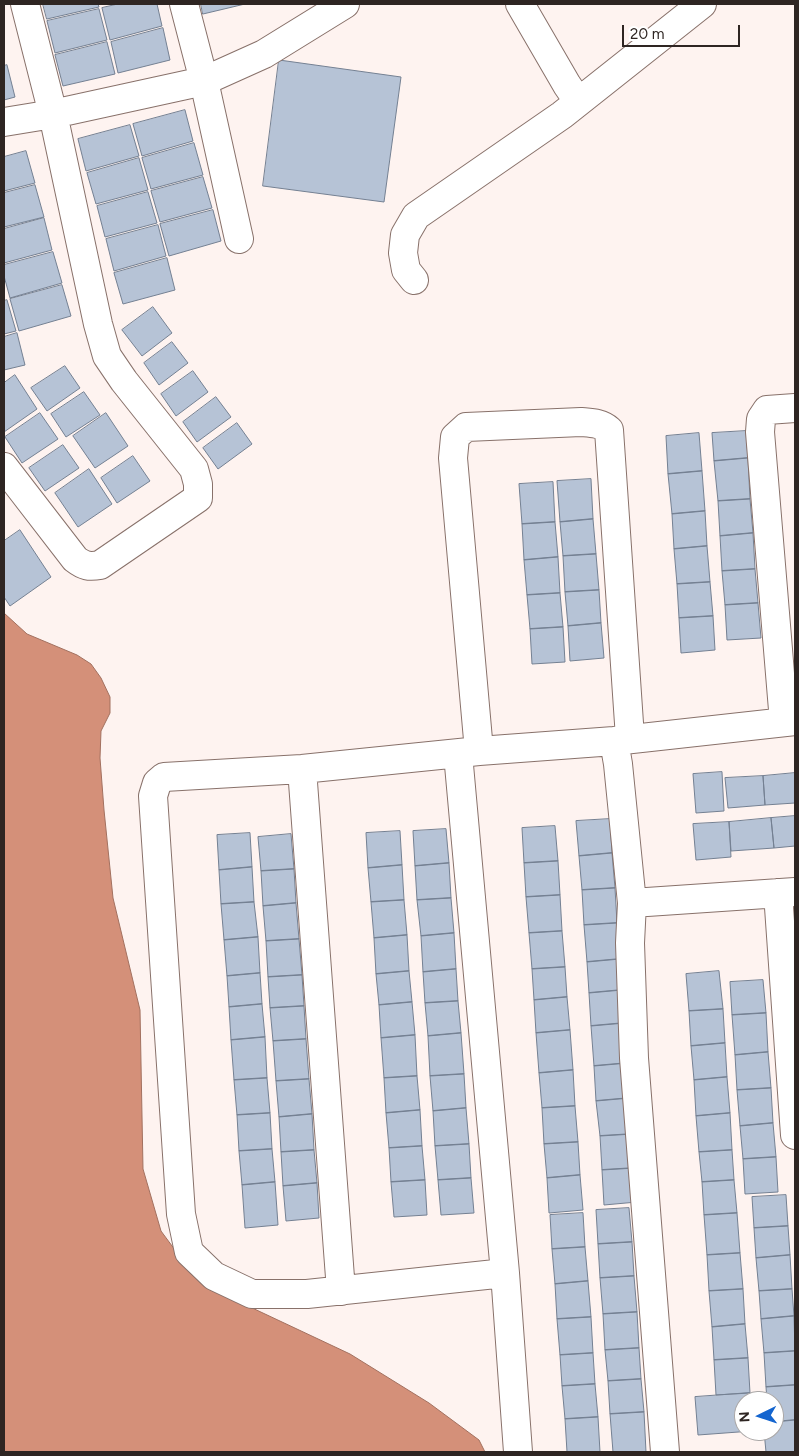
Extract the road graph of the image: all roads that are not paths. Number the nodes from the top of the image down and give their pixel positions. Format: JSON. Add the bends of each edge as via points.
{"nodes":[{"id":1,"x":25,"y":4,"type":"edge"},
{"id":2,"x":184,"y":4,"type":"edge"},
{"id":3,"x":345,"y":4,"type":"edge"},
{"id":4,"x":520,"y":4,"type":"edge"},
{"id":5,"x":702,"y":4,"type":"edge"},
{"id":6,"x":204,"y":80,"type":"junction"},
{"id":7,"x":578,"y":101,"type":"junction"},
{"id":8,"x":53,"y":114,"type":"junction"},
{"id":9,"x":4,"y":122,"type":"edge"},
{"id":10,"x":239,"y":239,"type":"dead end"},
{"id":11,"x":414,"y":280,"type":"dead end"},
{"id":12,"x":795,"y":408,"type":"edge"},
{"id":13,"x":4,"y":467,"type":"edge"},
{"id":14,"x":790,"y":721,"type":"edge"},
{"id":15,"x":622,"y":740,"type":"junction"},
{"id":16,"x":469,"y":752,"type":"junction"},
{"id":17,"x":302,"y":769,"type":"junction"},
{"id":18,"x":787,"y":892,"type":"edge"},
{"id":19,"x":632,"y":903,"type":"junction"},
{"id":20,"x":795,"y":1135,"type":"edge"},
{"id":21,"x":505,"y":1273,"type":"junction"},
{"id":22,"x":341,"y":1291,"type":"junction"},
{"id":23,"x":518,"y":1452,"type":"edge"},
{"id":24,"x":666,"y":1452,"type":"edge"}],
"edges":[{"from":1,"to":8,"type":"street"},
{"from":2,"to":6,"type":"street"},
{"from":3,"to":6,"type":"street","via":[[264,54]]},
{"from":4,"to":7,"type":"street"},
{"from":5,"to":7,"type":"street"},
{"from":6,"to":8,"type":"street"},
{"from":6,"to":10,"type":"street"},
{"from":7,"to":11,"type":"street","via":[[416,216],[405,235],[403,253],[406,270]]},
{"from":8,"to":9,"type":"street"},
{"from":8,"to":13,"type":"street","via":[[107,356],[194,469],[198,498],[100,565],[90,567],[75,559]]},
{"from":12,"to":14,"type":"street","via":[[767,410],[761,419],[760,432]]},
{"from":14,"to":15,"type":"street"},
{"from":15,"to":16,"type":"street"},
{"from":15,"to":16,"type":"street","via":[[609,430],[582,422],[466,427],[455,437],[453,458]]},
{"from":15,"to":19,"type":"street","via":[[618,764]]},
{"from":16,"to":17,"type":"street"},
{"from":16,"to":21,"type":"street"},
{"from":17,"to":22,"type":"street"},
{"from":17,"to":22,"type":"street","via":[[164,777],[157,783],[153,796],[181,1214],[189,1252],[222,1280],[252,1294]]},
{"from":18,"to":19,"type":"street"},
{"from":18,"to":20,"type":"street"},
{"from":19,"to":24,"type":"street","via":[[634,1058]]},
{"from":21,"to":22,"type":"street"},
{"from":21,"to":23,"type":"street"}]}
